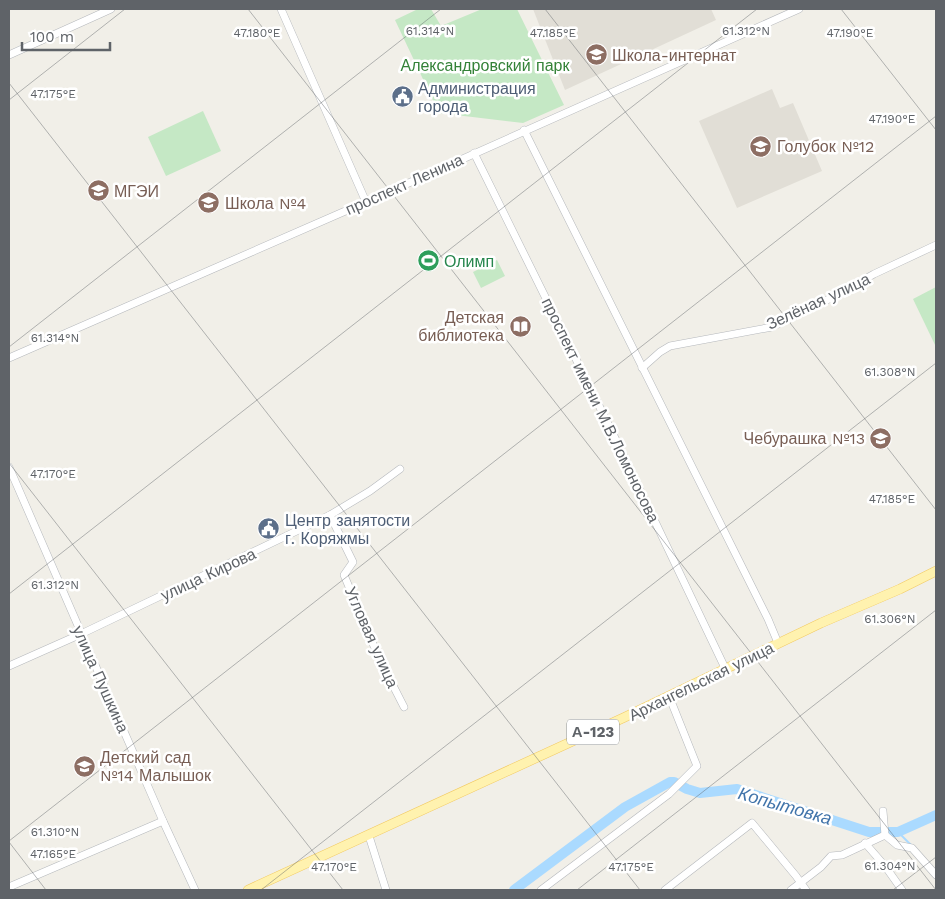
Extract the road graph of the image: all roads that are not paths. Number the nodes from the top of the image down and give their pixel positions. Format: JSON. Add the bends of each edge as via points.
{"nodes":[{"id":1,"x":111,"y":9,"type":"edge"},
{"id":2,"x":281,"y":9,"type":"edge"},
{"id":3,"x":799,"y":9,"type":"edge"},
{"id":4,"x":9,"y":55,"type":"edge"},
{"id":5,"x":524,"y":130,"type":"junction"},
{"id":6,"x":474,"y":153,"type":"junction"},
{"id":7,"x":366,"y":202,"type":"junction"},
{"id":8,"x":936,"y":245,"type":"edge"},
{"id":9,"x":9,"y":358,"type":"edge"},
{"id":10,"x":642,"y":368,"type":"junction"},
{"id":11,"x":9,"y":467,"type":"edge"},
{"id":12,"x":400,"y":469,"type":"dead end"},
{"id":13,"x":330,"y":515,"type":"junction"},
{"id":14,"x":936,"y":571,"type":"edge"},
{"id":15,"x":81,"y":634,"type":"junction"},
{"id":16,"x":778,"y":643,"type":"junction"},
{"id":17,"x":9,"y":666,"type":"edge"},
{"id":18,"x":725,"y":668,"type":"junction"},
{"id":19,"x":669,"y":696,"type":"junction"},
{"id":20,"x":404,"y":707,"type":"dead end"},
{"id":21,"x":883,"y":811,"type":"dead end"},
{"id":22,"x":162,"y":821,"type":"junction"},
{"id":23,"x":885,"y":835,"type":"junction"},
{"id":24,"x":369,"y":836,"type":"junction"},
{"id":25,"x":866,"y":843,"type":"junction"},
{"id":26,"x":936,"y":875,"type":"edge"},
{"id":27,"x":801,"y":883,"type":"junction"},
{"id":28,"x":9,"y":886,"type":"edge"},
{"id":29,"x":195,"y":890,"type":"edge"},
{"id":30,"x":248,"y":890,"type":"edge"},
{"id":31,"x":386,"y":890,"type":"edge"},
{"id":32,"x":541,"y":890,"type":"edge"},
{"id":33,"x":665,"y":890,"type":"edge"},
{"id":34,"x":792,"y":890,"type":"edge"},
{"id":35,"x":806,"y":890,"type":"edge"},
{"id":36,"x":902,"y":890,"type":"edge"}],
"edges":[{"from":1,"to":4,"type":"street"},
{"from":2,"to":7,"type":"street"},
{"from":3,"to":5,"type":"street","name":"проспект Ленина"},
{"from":5,"to":6,"type":"street","name":"проспект Ленина"},
{"from":5,"to":10,"type":"street"},
{"from":6,"to":7,"type":"street","name":"проспект Ленина"},
{"from":6,"to":18,"type":"street","name":"проспект имени М.В.Ломоносова"},
{"from":7,"to":9,"type":"street","name":"проспект Ленина"},
{"from":8,"to":10,"type":"street","name":"Зелёная улица","via":[[772,327],[670,346]]},
{"from":10,"to":16,"type":"street"},
{"from":11,"to":15,"type":"street","name":"улица Пушкина"},
{"from":12,"to":13,"type":"street","name":"улица Кирова"},
{"from":13,"to":15,"type":"street","name":"улица Кирова"},
{"from":13,"to":20,"type":"street","name":"Угловая улица","via":[[353,562],[344,575]]},
{"from":14,"to":16,"type":"main road","name":"Архангельская улица","number":"А-123"},
{"from":15,"to":17,"type":"street","name":"улица Кирова"},
{"from":15,"to":22,"type":"street","name":"улица Пушкина"},
{"from":16,"to":18,"type":"main road","name":"Архангельская улица","number":"А-123"},
{"from":18,"to":19,"type":"main road","name":"Архангельская улица","number":"А-123"},
{"from":19,"to":24,"type":"main road","name":"Архангельская улица","number":"А-123"},
{"from":19,"to":32,"type":"street","via":[[697,766],[669,794]]},
{"from":21,"to":23,"type":"street"},
{"from":22,"to":28,"type":"street"},
{"from":22,"to":29,"type":"street","name":"улица Пушкина"},
{"from":23,"to":25,"type":"street"},
{"from":23,"to":26,"type":"street","via":[[897,845],[912,848]]},
{"from":24,"to":30,"type":"main road","name":"Архангельская улица","number":"А-123"},
{"from":24,"to":31,"type":"street"},
{"from":25,"to":27,"type":"street","via":[[842,855],[831,856]]},
{"from":25,"to":36,"type":"street"},
{"from":27,"to":33,"type":"street","via":[[752,823]]},
{"from":27,"to":34,"type":"street"},
{"from":27,"to":35,"type":"street"}]}
